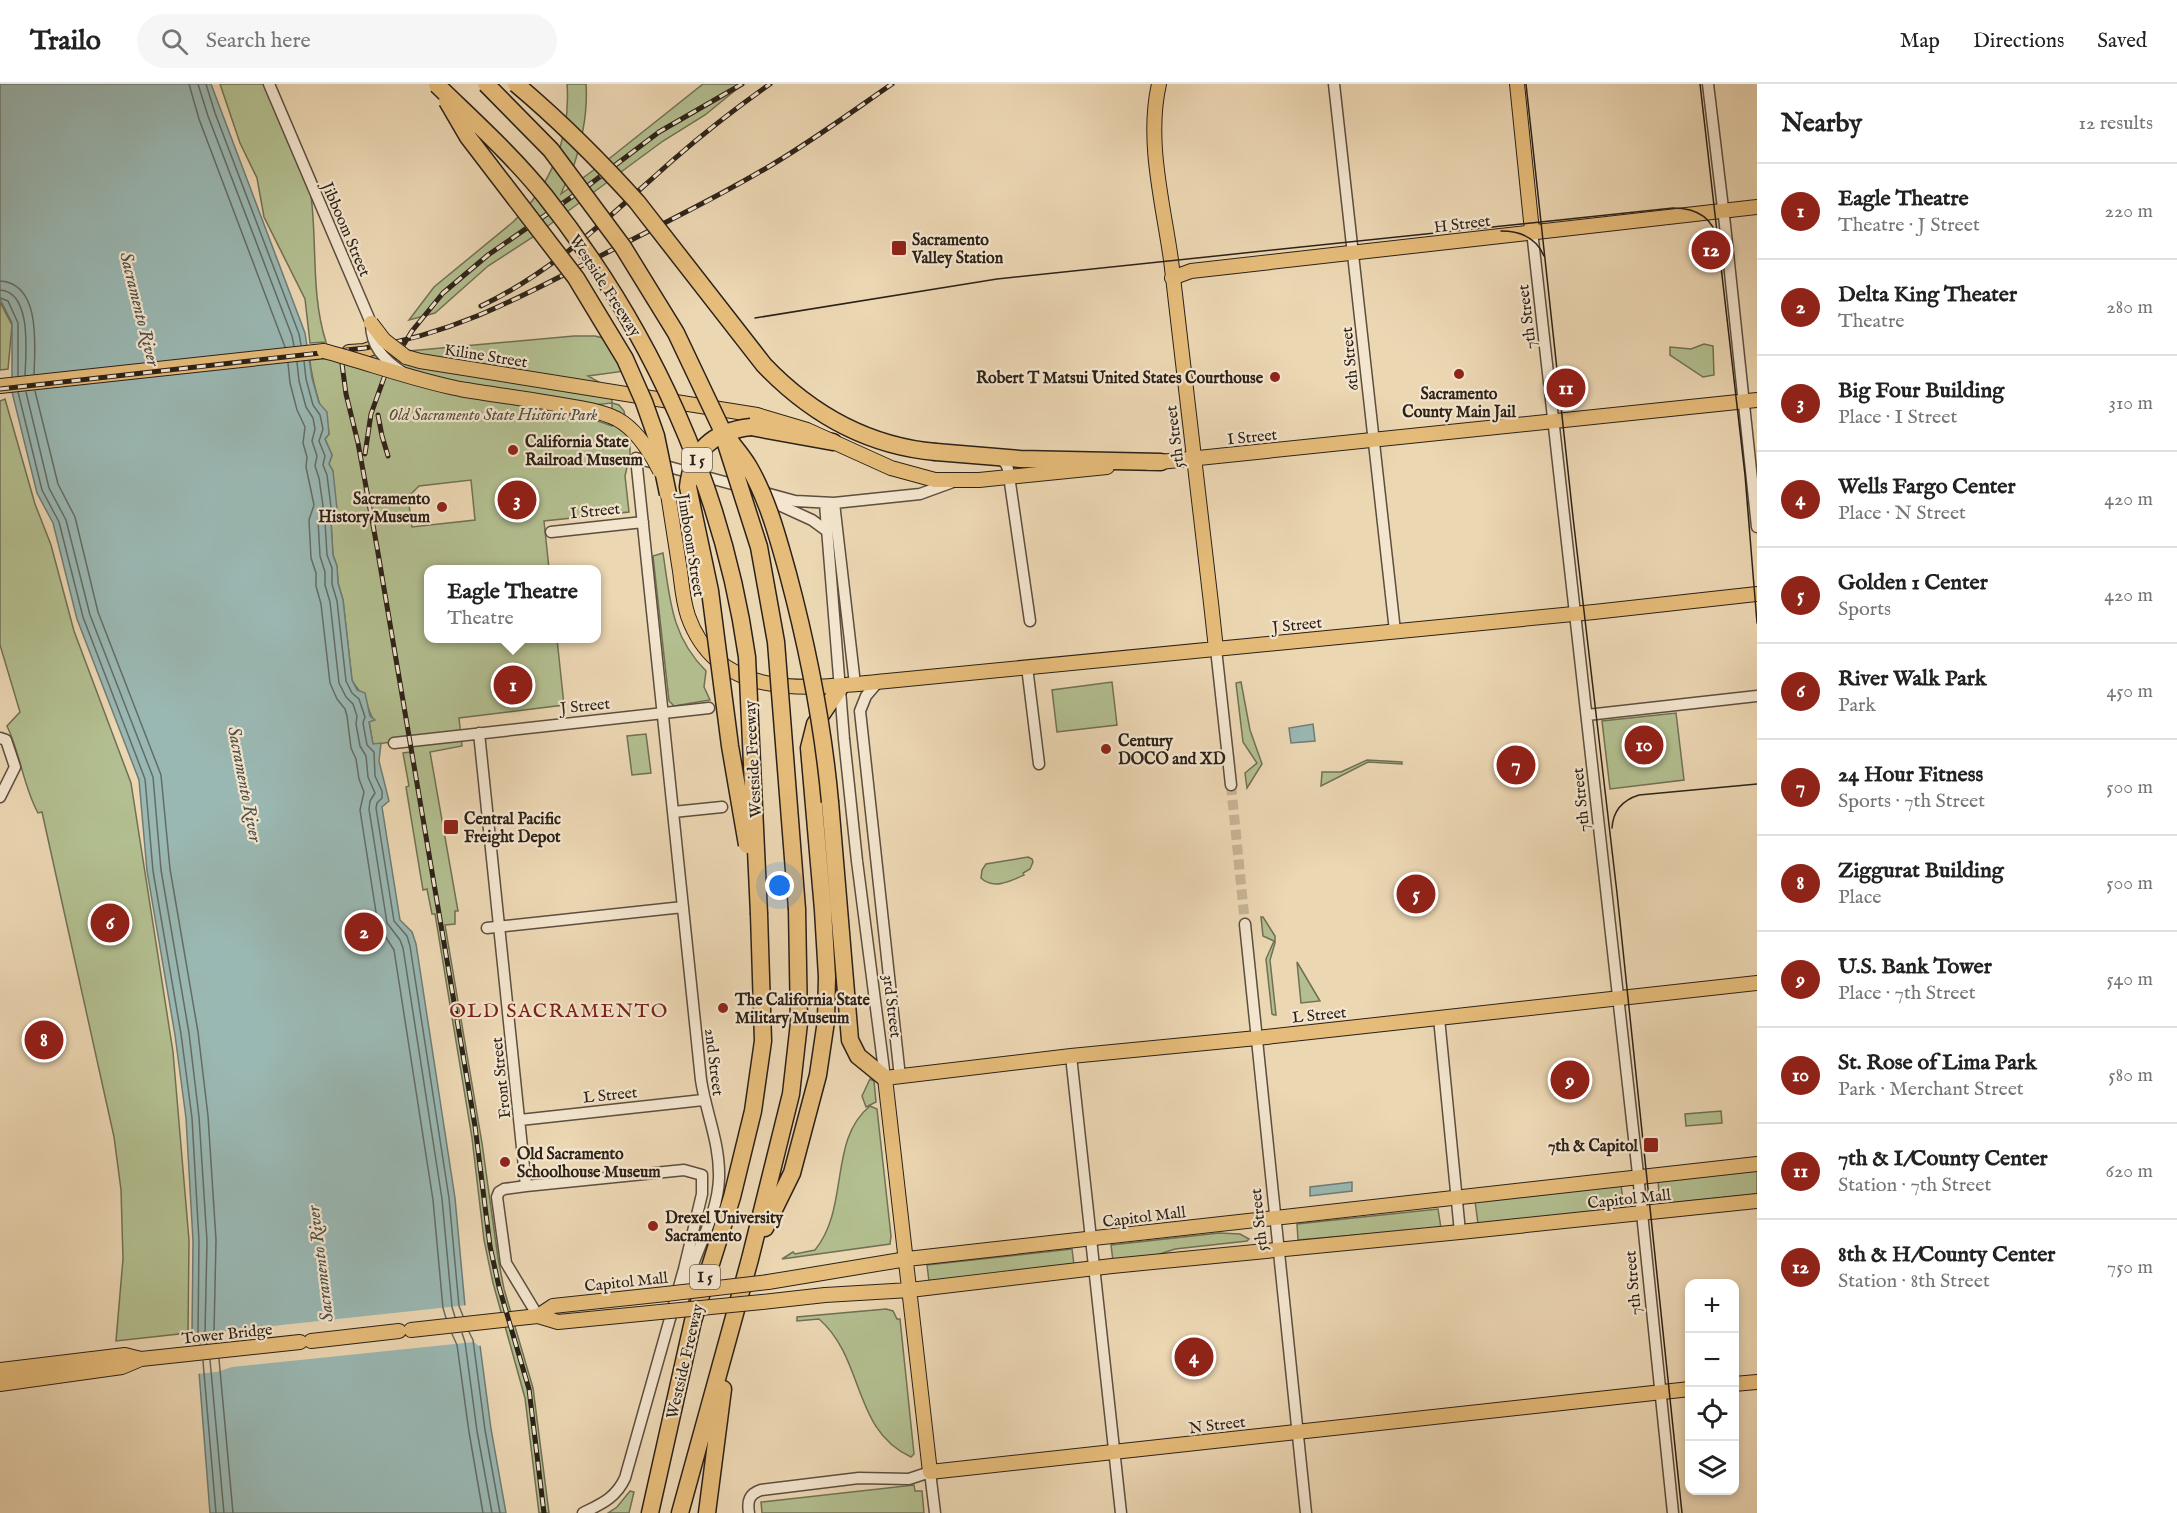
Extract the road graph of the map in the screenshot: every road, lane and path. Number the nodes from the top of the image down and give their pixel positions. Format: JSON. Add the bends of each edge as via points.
{"nodes":[{"id":1,"x":269,"y":84,"type":"edge"},
{"id":2,"x":437,"y":84,"type":"edge"},
{"id":3,"x":486,"y":84,"type":"edge"},
{"id":4,"x":516,"y":84,"type":"edge"},
{"id":5,"x":1159,"y":84,"type":"edge"},
{"id":6,"x":1334,"y":84,"type":"edge"},
{"id":7,"x":1517,"y":84,"type":"edge"},
{"id":8,"x":1707,"y":84,"type":"edge"},
{"id":9,"x":1757,"y":207,"type":"edge"},
{"id":10,"x":1723,"y":210,"type":"junction"},
{"id":11,"x":1532,"y":231,"type":"junction"},
{"id":12,"x":1353,"y":252,"type":"junction"},
{"id":13,"x":1172,"y":278,"type":"junction"},
{"id":14,"x":371,"y":323,"type":"junction"},
{"id":15,"x":375,"y":347,"type":"junction"},
{"id":16,"x":324,"y":351,"type":"junction"},
{"id":17,"x":406,"y":357,"type":"junction"},
{"id":18,"x":407,"y":375,"type":"junction"},
{"id":19,"x":0,"y":386,"type":"edge"},
{"id":20,"x":1750,"y":400,"type":"edge"},
{"id":21,"x":754,"y":421,"type":"junction"},
{"id":22,"x":1554,"y":422,"type":"junction"},
{"id":23,"x":721,"y":428,"type":"junction"},
{"id":24,"x":1373,"y":441,"type":"junction"},
{"id":25,"x":833,"y":442,"type":"joint"},
{"id":26,"x":998,"y":457,"type":"junction"},
{"id":27,"x":636,"y":458,"type":"joint"},
{"id":28,"x":1193,"y":459,"type":"junction"},
{"id":29,"x":1161,"y":462,"type":"junction"},
{"id":30,"x":1009,"y":477,"type":"junction"},
{"id":31,"x":956,"y":481,"type":"junction"},
{"id":32,"x":753,"y":491,"type":"junction"},
{"id":33,"x":668,"y":494,"type":"junction"},
{"id":34,"x":830,"y":503,"type":"junction"},
{"id":35,"x":643,"y":522,"type":"junction"},
{"id":36,"x":1757,"y":527,"type":"edge"},
{"id":37,"x":827,"y":531,"type":"junction"},
{"id":38,"x":551,"y":532,"type":"dead end"},
{"id":39,"x":1757,"y":594,"type":"edge"},
{"id":40,"x":1576,"y":614,"type":"junction"},
{"id":41,"x":1030,"y":621,"type":"dead end"},
{"id":42,"x":1395,"y":631,"type":"junction"},
{"id":43,"x":1216,"y":649,"type":"junction"},
{"id":44,"x":1027,"y":667,"type":"junction"},
{"id":45,"x":878,"y":682,"type":"junction"},
{"id":46,"x":848,"y":685,"type":"junction"},
{"id":47,"x":1757,"y":696,"type":"edge"},
{"id":48,"x":709,"y":708,"type":"dead end"},
{"id":49,"x":663,"y":713,"type":"junction"},
{"id":50,"x":1587,"y":715,"type":"junction"},
{"id":51,"x":479,"y":732,"type":"junction"},
{"id":52,"x":0,"y":738,"type":"edge"},
{"id":53,"x":394,"y":743,"type":"dead end"},
{"id":54,"x":1039,"y":764,"type":"dead end"},
{"id":55,"x":1231,"y":785,"type":"tunnel mouth"},
{"id":56,"x":0,"y":797,"type":"edge"},
{"id":57,"x":722,"y":807,"type":"dead end"},
{"id":58,"x":673,"y":812,"type":"junction"},
{"id":59,"x":683,"y":907,"type":"junction"},
{"id":60,"x":759,"y":914,"type":"junction"},
{"id":61,"x":1245,"y":924,"type":"tunnel mouth"},
{"id":62,"x":500,"y":927,"type":"junction"},
{"id":63,"x":487,"y":928,"type":"dead end"},
{"id":64,"x":1757,"y":983,"type":"edge"},
{"id":65,"x":1619,"y":998,"type":"junction"},
{"id":66,"x":1439,"y":1018,"type":"junction"},
{"id":67,"x":1257,"y":1038,"type":"junction"},
{"id":68,"x":1071,"y":1056,"type":"junction"},
{"id":69,"x":892,"y":1077,"type":"junction"},
{"id":70,"x":703,"y":1100,"type":"junction"},
{"id":71,"x":520,"y":1120,"type":"junction"},
{"id":72,"x":1757,"y":1164,"type":"edge"},
{"id":73,"x":1639,"y":1178,"type":"junction"},
{"id":74,"x":526,"y":1186,"type":"junction"},
{"id":75,"x":1456,"y":1198,"type":"junction"},
{"id":76,"x":1757,"y":1201,"type":"edge"},
{"id":77,"x":1642,"y":1213,"type":"junction"},
{"id":78,"x":1274,"y":1218,"type":"junction"},
{"id":79,"x":1460,"y":1232,"type":"junction"},
{"id":80,"x":1090,"y":1239,"type":"junction"},
{"id":81,"x":1277,"y":1249,"type":"junction"},
{"id":82,"x":750,"y":1259,"type":"junction"},
{"id":83,"x":907,"y":1259,"type":"junction"},
{"id":84,"x":1094,"y":1269,"type":"junction"},
{"id":85,"x":910,"y":1290,"type":"junction"},
{"id":86,"x":686,"y":1291,"type":"junction"},
{"id":87,"x":681,"y":1310,"type":"junction"},
{"id":88,"x":538,"y":1316,"type":"junction"},
{"id":89,"x":481,"y":1322,"type":"joint"},
{"id":90,"x":729,"y":1335,"type":"junction"},
{"id":91,"x":141,"y":1359,"type":"junction"},
{"id":92,"x":0,"y":1370,"type":"edge"},
{"id":93,"x":1757,"y":1382,"type":"edge"},
{"id":94,"x":0,"y":1384,"type":"edge"},
{"id":95,"x":1739,"y":1384,"type":"edge"},
{"id":96,"x":1685,"y":1389,"type":"edge"},
{"id":97,"x":1660,"y":1392,"type":"junction"},
{"id":98,"x":1297,"y":1431,"type":"junction"},
{"id":99,"x":1114,"y":1453,"type":"junction"},
{"id":100,"x":930,"y":1472,"type":"junction"},
{"id":101,"x":583,"y":1513,"type":"edge"},
{"id":102,"x":650,"y":1513,"type":"edge"},
{"id":103,"x":680,"y":1513,"type":"edge"},
{"id":104,"x":707,"y":1513,"type":"edge"},
{"id":105,"x":749,"y":1513,"type":"edge"},
{"id":106,"x":935,"y":1513,"type":"edge"},
{"id":107,"x":1121,"y":1513,"type":"edge"},
{"id":108,"x":1306,"y":1513,"type":"edge"},
{"id":109,"x":1673,"y":1513,"type":"edge"}],
"edges":[{"from":1,"to":14,"type":"street","name":"Jibboom Street"},
{"from":2,"to":33,"type":"highway","bridge":true,"via":[[468,137],[576,278],[625,359],[656,436]]},
{"from":2,"to":60,"type":"highway","name":"Westside Freeway","number":"I 5","bridge":true,"via":[[544,195],[597,266],[646,348],[693,448],[727,550],[741,613],[747,657]]},
{"from":3,"to":23,"type":"highway","name":"Westside Freeway","number":"I 5","bridge":true,"via":[[551,150],[623,247],[676,333]]},
{"from":4,"to":26,"type":"highway","bridge":true,"via":[[629,193],[783,386],[815,410],[860,434],[901,447]]},
{"from":5,"to":13,"type":"main road","name":"5th Street","via":[[1156,164]]},
{"from":6,"to":12,"type":"street","name":"6th Street"},
{"from":7,"to":11,"type":"main road","name":"7th Street"},
{"from":8,"to":10,"type":"street"},
{"from":9,"to":10,"type":"main road","name":"H Street"},
{"from":10,"to":11,"type":"main road","name":"H Street"},
{"from":10,"to":20,"type":"street"},
{"from":11,"to":12,"type":"main road","name":"H Street"},
{"from":11,"to":22,"type":"street","name":"7th Street"},
{"from":12,"to":13,"type":"main road","name":"H Street","via":[[1191,271]]},
{"from":12,"to":24,"type":"street","name":"6th Street"},
{"from":13,"to":28,"type":"main road","name":"5th Street"},
{"from":14,"to":15,"type":"street","name":"Jibboom Street","bridge":true},
{"from":14,"to":17,"type":"main road","bridge":true,"via":[[384,340]]},
{"from":15,"to":16,"type":"main road","name":"Kiline Street","bridge":true,"via":[[355,352]]},
{"from":15,"to":17,"type":"main road","name":"Kiline Street","bridge":true},
{"from":15,"to":18,"type":"street","bridge":true},
{"from":16,"to":18,"type":"main road","name":"Jimboom Street","bridge":true},
{"from":16,"to":19,"type":"main road","name":"Kiline Street"},
{"from":17,"to":21,"type":"main road","name":"Kiline Street","bridge":true},
{"from":18,"to":33,"type":"main road","name":"Jimboom Street","bridge":true,"via":[[607,415],[642,442],[657,465]]},
{"from":20,"to":22,"type":"main road","name":"I Street"},
{"from":20,"to":36,"type":"street"},
{"from":21,"to":25,"type":"highway"},
{"from":21,"to":60,"type":"highway","bridge":true,"via":[[707,444],[694,460],[688,487],[710,591],[730,746]]},
{"from":22,"to":24,"type":"main road","name":"I Street"},
{"from":22,"to":40,"type":"street","name":"7th Street"},
{"from":23,"to":69,"type":"highway","bridge":true,"via":[[749,467],[770,514],[796,604],[824,741],[850,1040],[858,1056]]},
{"from":23,"to":82,"type":"highway","name":"Westside Freeway","number":"I 5","bridge":true,"via":[[759,547],[772,620],[797,909],[796,1060]]},
{"from":24,"to":28,"type":"main road","name":"I Street"},
{"from":24,"to":42,"type":"street","name":"6th Street"},
{"from":25,"to":31,"type":"main road","via":[[906,473]]},
{"from":26,"to":29,"type":"highway"},
{"from":26,"to":30,"type":"street","via":[[1006,464]]},
{"from":27,"to":32,"type":"street","name":"I Street"},
{"from":27,"to":35,"type":"street","name":"2nd Street"},
{"from":28,"to":29,"type":"main road","name":"I Street"},
{"from":28,"to":43,"type":"main road","name":"5th Street"},
{"from":29,"to":30,"type":"main road","name":"I Street"},
{"from":30,"to":31,"type":"main road","name":"I Street"},
{"from":30,"to":41,"type":"street"},
{"from":31,"to":34,"type":"street","name":"I Street","via":[[920,494]]},
{"from":32,"to":34,"type":"street","name":"I Street","via":[[795,501]]},
{"from":32,"to":37,"type":"street","name":"I Street"},
{"from":33,"to":46,"type":"main road","name":"Jimboom Street","via":[[685,605],[708,651],[730,670],[770,686]]},
{"from":34,"to":37,"type":"street","name":"3rd Street"},
{"from":34,"to":46,"type":"street","name":"3rd Street"},
{"from":35,"to":38,"type":"street","name":"I Street"},
{"from":35,"to":49,"type":"street","name":"2nd Street"},
{"from":37,"to":46,"type":"street","name":"3rd Street"},
{"from":39,"to":40,"type":"main road","name":"J Street"},
{"from":40,"to":42,"type":"main road","name":"J Street"},
{"from":40,"to":50,"type":"street","name":"7th Street"},
{"from":42,"to":43,"type":"main road","name":"J Street"},
{"from":43,"to":44,"type":"main road","name":"J Street"},
{"from":43,"to":55,"type":"street","name":"5th Street"},
{"from":44,"to":45,"type":"main road","name":"J Street"},
{"from":44,"to":54,"type":"street"},
{"from":45,"to":46,"type":"main road","name":"J Street"},
{"from":45,"to":69,"type":"street","name":"3rd Street","via":[[860,711]]},
{"from":46,"to":69,"type":"street","name":"3rd Street","via":[[844,739],[857,861]]},
{"from":46,"to":82,"type":"highway","via":[[815,724],[808,748],[827,977],[826,1021],[818,1075],[792,1173]]},
{"from":47,"to":50,"type":"street"},
{"from":48,"to":49,"type":"street","name":"J Street"},
{"from":49,"to":51,"type":"street","name":"J Street"},
{"from":49,"to":58,"type":"street","name":"2nd Street"},
{"from":50,"to":65,"type":"street","name":"7th Street"},
{"from":51,"to":53,"type":"street","name":"J Street"},
{"from":51,"to":62,"type":"street","name":"Front Street"},
{"from":52,"to":56,"type":"street","via":[[6,740],[15,767]]},
{"from":57,"to":58,"type":"street"},
{"from":58,"to":59,"type":"street","name":"2nd Street"},
{"from":59,"to":62,"type":"street"},
{"from":59,"to":70,"type":"street","name":"2nd Street"},
{"from":60,"to":102,"type":"highway","name":"Westside Freeway","number":"I 5","via":[[763,1041],[753,1111],[735,1186],[693,1321]]},
{"from":61,"to":67,"type":"street","name":"5th Street"},
{"from":62,"to":63,"type":"street"},
{"from":62,"to":71,"type":"street","name":"Front Street"},
{"from":64,"to":65,"type":"main road","name":"L Street"},
{"from":65,"to":66,"type":"main road","name":"L Street"},
{"from":65,"to":73,"type":"street","name":"7th Street"},
{"from":66,"to":67,"type":"main road","name":"L Street"},
{"from":66,"to":75,"type":"street"},
{"from":67,"to":68,"type":"main road","name":"L Street"},
{"from":67,"to":78,"type":"street","name":"5th Street"},
{"from":68,"to":69,"type":"main road","name":"L Street"},
{"from":68,"to":80,"type":"street"},
{"from":69,"to":83,"type":"main road","name":"3rd Street"},
{"from":70,"to":71,"type":"street","name":"L Street"},
{"from":70,"to":86,"type":"street","name":"2nd Street","via":[[715,1137],[719,1179]]},
{"from":71,"to":74,"type":"street","name":"Front Street"},
{"from":72,"to":73,"type":"main road","name":"Capitol Mall"},
{"from":73,"to":75,"type":"main road","name":"Capitol Mall"},
{"from":73,"to":77,"type":"street","name":"7th Street"},
{"from":74,"to":88,"type":"street","via":[[502,1190],[497,1197],[508,1267]]},
{"from":74,"to":101,"type":"street","via":[[684,1170],[702,1175],[702,1194],[684,1269],[624,1478],[607,1501]]},
{"from":75,"to":78,"type":"main road","name":"Capitol Mall"},
{"from":75,"to":79,"type":"street"},
{"from":76,"to":77,"type":"main road","name":"Capitol Mall"},
{"from":77,"to":79,"type":"main road","name":"Capitol Mall"},
{"from":77,"to":97,"type":"street","name":"7th Street"},
{"from":78,"to":80,"type":"main road","name":"Capitol Mall"},
{"from":78,"to":81,"type":"street","name":"5th Street"},
{"from":79,"to":81,"type":"main road","name":"Capitol Mall"},
{"from":80,"to":83,"type":"main road","name":"Capitol Mall"},
{"from":80,"to":84,"type":"street"},
{"from":81,"to":84,"type":"main road","name":"Capitol Mall"},
{"from":81,"to":98,"type":"street","name":"5th Street"},
{"from":82,"to":90,"type":"highway","name":"Westside Freeway","number":"I 5"},
{"from":83,"to":85,"type":"main road","name":"3rd Street"},
{"from":83,"to":86,"type":"main road","name":"Capitol Mall","bridge":true},
{"from":84,"to":85,"type":"main road","name":"Capitol Mall"},
{"from":84,"to":99,"type":"street"},
{"from":85,"to":87,"type":"main road","name":"Capitol Mall","bridge":true},
{"from":85,"to":100,"type":"main road","name":"3rd Street"},
{"from":86,"to":87,"type":"street","name":"2nd Street","bridge":true},
{"from":86,"to":88,"type":"main road","name":"Capitol Mall","bridge":true,"via":[[553,1306]]},
{"from":87,"to":88,"type":"main road","name":"Capitol Mall","bridge":true,"via":[[558,1322]]},
{"from":88,"to":89,"type":"main road","name":"Capitol Mall"},
{"from":89,"to":91,"type":"main road","name":"Tower Bridge"},
{"from":90,"to":103,"type":"highway","name":"Westside Freeway","number":"I 5"},
{"from":90,"to":104,"type":"highway"},
{"from":91,"to":92,"type":"main road","via":[[125,1355]]},
{"from":91,"to":94,"type":"main road","via":[[122,1366]]},
{"from":93,"to":95,"type":"main road"},
{"from":96,"to":97,"type":"main road","name":"N Street"},
{"from":97,"to":98,"type":"main road","name":"N Street"},
{"from":97,"to":109,"type":"street","name":"7th Street"},
{"from":98,"to":99,"type":"main road","name":"N Street"},
{"from":98,"to":108,"type":"street","name":"5th Street"},
{"from":99,"to":100,"type":"main road","name":"N Street"},
{"from":99,"to":107,"type":"street"},
{"from":100,"to":105,"type":"street","name":"N Street","via":[[909,1479],[859,1478],[764,1490],[751,1495]]},
{"from":100,"to":106,"type":"street","name":"3rd Street"}]}
